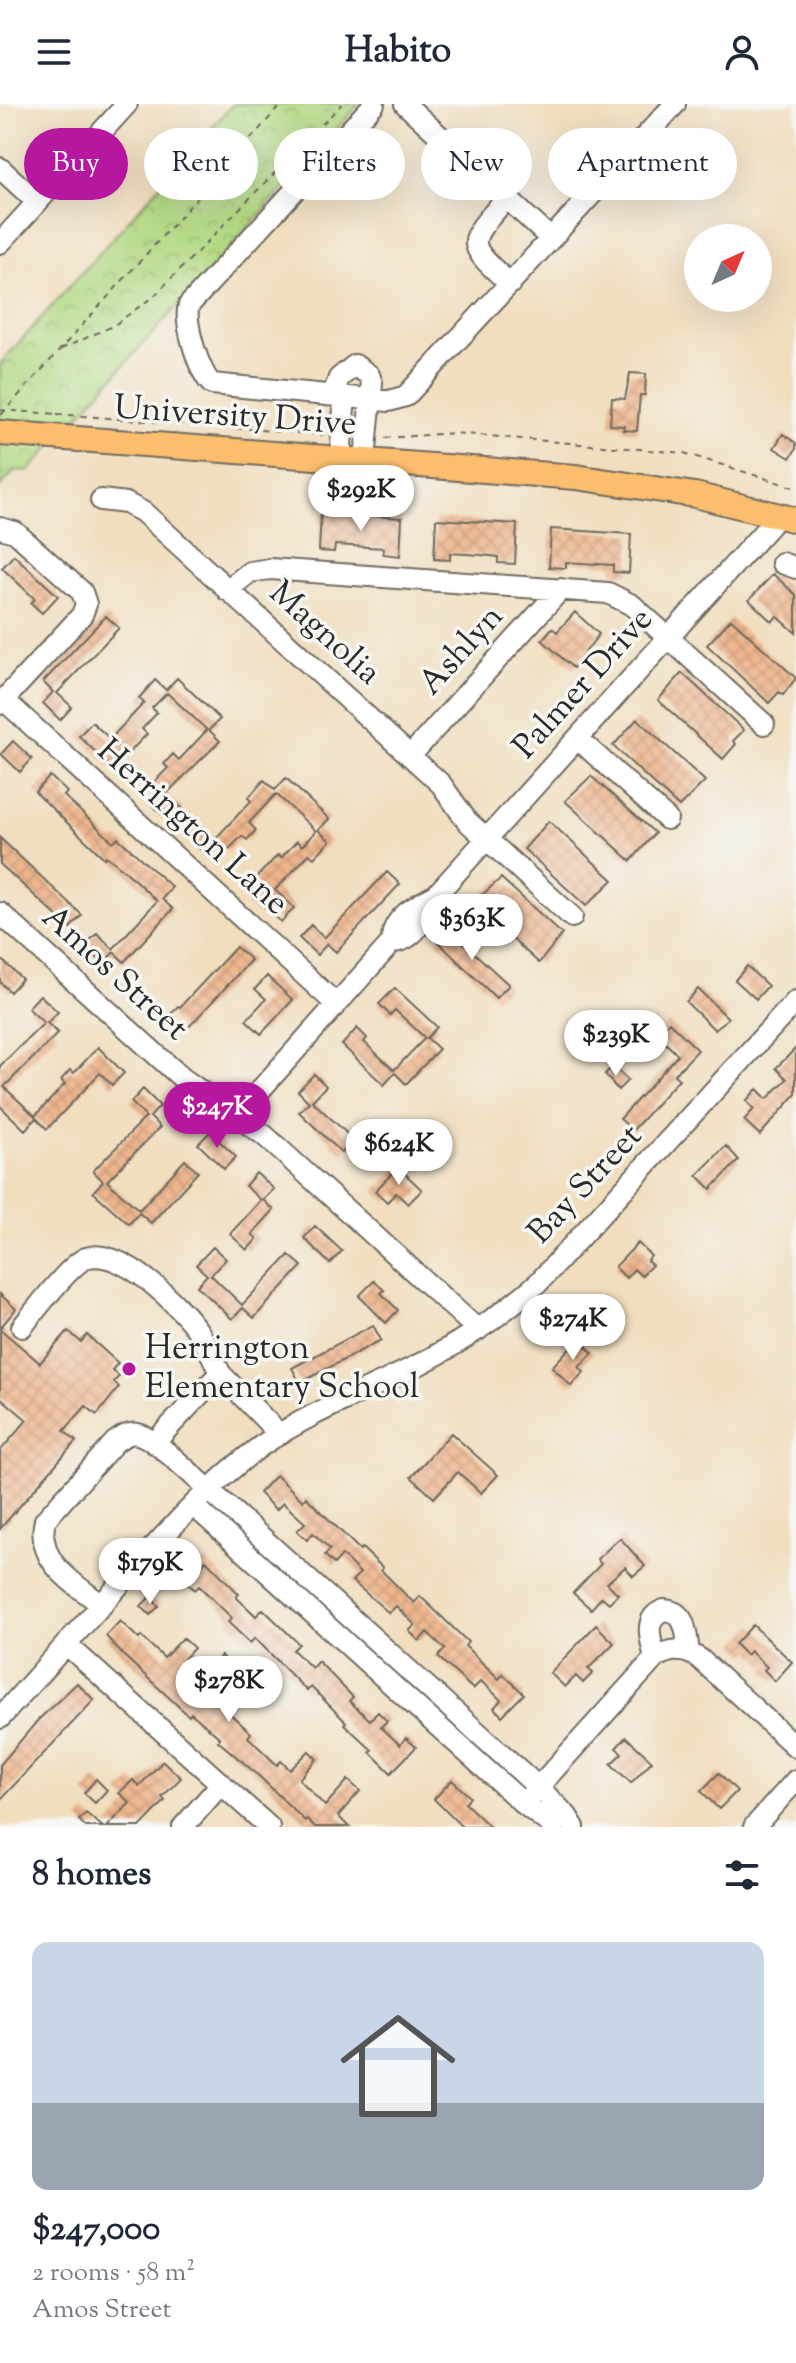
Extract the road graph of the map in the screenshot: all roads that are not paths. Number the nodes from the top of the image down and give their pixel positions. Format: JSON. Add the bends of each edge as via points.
{"nodes":[{"id":1,"x":127,"y":104,"type":"edge"},
{"id":2,"x":374,"y":104,"type":"edge"},
{"id":3,"x":405,"y":104,"type":"edge"},
{"id":4,"x":675,"y":104,"type":"edge"},
{"id":5,"x":431,"y":128,"type":"edge"},
{"id":6,"x":0,"y":168,"type":"edge"},
{"id":7,"x":505,"y":200,"type":"edge"},
{"id":8,"x":509,"y":200,"type":"edge"},
{"id":9,"x":37,"y":202,"type":"junction"},
{"id":10,"x":551,"y":239,"type":"junction"},
{"id":11,"x":0,"y":243,"type":"edge"},
{"id":12,"x":510,"y":284,"type":"junction"},
{"id":13,"x":340,"y":396,"type":"junction"},
{"id":14,"x":370,"y":399,"type":"junction"},
{"id":15,"x":0,"y":433,"type":"edge"},
{"id":16,"x":341,"y":447,"type":"junction"},
{"id":17,"x":366,"y":449,"type":"junction"},
{"id":18,"x":101,"y":500,"type":"dead end"},
{"id":19,"x":788,"y":517,"type":"edge"},
{"id":20,"x":0,"y":528,"type":"edge"},
{"id":21,"x":561,"y":589,"type":"junction"},
{"id":22,"x":227,"y":590,"type":"junction"},
{"id":23,"x":669,"y":638,"type":"junction"},
{"id":24,"x":2,"y":702,"type":"edge"},
{"id":25,"x":764,"y":724,"type":"dead end"},
{"id":26,"x":578,"y":739,"type":"junction"},
{"id":27,"x":410,"y":756,"type":"junction"},
{"id":28,"x":667,"y":819,"type":"dead end"},
{"id":29,"x":487,"y":839,"type":"junction"},
{"id":30,"x":0,"y":913,"type":"edge"},
{"id":31,"x":572,"y":917,"type":"dead end"},
{"id":32,"x":796,"y":1001,"type":"edge"},
{"id":33,"x":336,"y":1004,"type":"junction"},
{"id":34,"x":237,"y":1116,"type":"junction"},
{"id":35,"x":22,"y":1327,"type":"dead end"},
{"id":36,"x":478,"y":1330,"type":"junction"},
{"id":37,"x":220,"y":1373,"type":"junction"},
{"id":38,"x":279,"y":1434,"type":"junction"},
{"id":39,"x":154,"y":1443,"type":"junction"},
{"id":40,"x":208,"y":1489,"type":"junction"},
{"id":41,"x":193,"y":1505,"type":"junction"},
{"id":42,"x":316,"y":1587,"type":"junction"},
{"id":43,"x":302,"y":1603,"type":"junction"},
{"id":44,"x":102,"y":1605,"type":"junction"},
{"id":45,"x":66,"y":1644,"type":"junction"},
{"id":46,"x":689,"y":1652,"type":"junction"},
{"id":47,"x":655,"y":1658,"type":"junction"},
{"id":48,"x":424,"y":1684,"type":"junction"},
{"id":49,"x":409,"y":1700,"type":"junction"},
{"id":50,"x":0,"y":1718,"type":"edge"},
{"id":51,"x":796,"y":1747,"type":"edge"},
{"id":52,"x":796,"y":1780,"type":"edge"},
{"id":53,"x":221,"y":1784,"type":"junction"},
{"id":54,"x":538,"y":1787,"type":"junction"},
{"id":55,"x":524,"y":1804,"type":"junction"},
{"id":56,"x":183,"y":1827,"type":"edge"},
{"id":57,"x":269,"y":1827,"type":"edge"},
{"id":58,"x":554,"y":1827,"type":"edge"},
{"id":59,"x":574,"y":1827,"type":"edge"},
{"id":60,"x":754,"y":1827,"type":"edge"}],
"edges":[{"from":1,"to":9,"type":"street"},
{"from":2,"to":13,"type":"street","via":[[192,301],[186,314],[203,374],[212,384]]},
{"from":3,"to":5,"type":"street"},
{"from":4,"to":10,"type":"street"},
{"from":6,"to":9,"type":"street"},
{"from":7,"to":12,"type":"street","via":[[480,228],[475,242],[478,254]]},
{"from":8,"to":10,"type":"street"},
{"from":9,"to":11,"type":"street"},
{"from":10,"to":12,"type":"street"},
{"from":12,"to":14,"type":"street","via":[[409,394],[392,401]]},
{"from":13,"to":14,"type":"street"},
{"from":13,"to":14,"type":"street","via":[[337,381],[357,365],[371,377]]},
{"from":13,"to":16,"type":"street"},
{"from":14,"to":17,"type":"street"},
{"from":15,"to":16,"type":"main road","name":"University Drive"},
{"from":16,"to":17,"type":"main road","name":"University Drive"},
{"from":17,"to":19,"type":"main road","name":"University Drive","via":[[609,481]]},
{"from":18,"to":22,"type":"street","name":"Magnolia","via":[[138,508]]},
{"from":19,"to":23,"type":"street","name":"Palmer Drive"},
{"from":20,"to":24,"type":"street","via":[[15,532],[82,592],[86,604],[82,615]]},
{"from":21,"to":22,"type":"street","via":[[263,569]]},
{"from":21,"to":23,"type":"street","via":[[617,596]]},
{"from":21,"to":27,"type":"street","name":"Ashlyn"},
{"from":22,"to":27,"type":"street","name":"Magnolia"},
{"from":23,"to":25,"type":"street"},
{"from":23,"to":26,"type":"street","name":"Palmer Drive"},
{"from":24,"to":33,"type":"street","name":"Herrington Lane"},
{"from":26,"to":28,"type":"street"},
{"from":26,"to":29,"type":"street","name":"Palmer Drive"},
{"from":27,"to":29,"type":"street","name":"Magnolia"},
{"from":29,"to":31,"type":"street","name":"Magnolia"},
{"from":29,"to":33,"type":"street","name":"Palmer Drive","via":[[436,895],[399,921],[392,942]]},
{"from":30,"to":34,"type":"street","name":"Amos Street","via":[[182,1078]]},
{"from":32,"to":36,"type":"street","name":"Bay Street","via":[[562,1259]]},
{"from":33,"to":34,"type":"street","name":"Palmer Drive"},
{"from":34,"to":36,"type":"street","name":"Amos Street"},
{"from":35,"to":37,"type":"street","via":[[72,1269],[87,1258],[111,1257],[134,1268],[187,1318]]},
{"from":36,"to":38,"type":"street","name":"Bay Street"},
{"from":37,"to":38,"type":"street"},
{"from":37,"to":39,"type":"street"},
{"from":38,"to":40,"type":"street","name":"Bay Street"},
{"from":39,"to":40,"type":"street"},
{"from":39,"to":44,"type":"street","via":[[138,1434],[115,1442],[45,1520],[44,1546],[52,1561]]},
{"from":40,"to":41,"type":"street","name":"Bay Street"},
{"from":40,"to":42,"type":"street"},
{"from":41,"to":43,"type":"street"},
{"from":41,"to":44,"type":"street","name":"Bay Street"},
{"from":42,"to":43,"type":"street"},
{"from":42,"to":48,"type":"street"},
{"from":43,"to":49,"type":"street"},
{"from":44,"to":45,"type":"street","name":"Bay Street"},
{"from":45,"to":50,"type":"street","name":"Bay Street"},
{"from":45,"to":53,"type":"street"},
{"from":46,"to":47,"type":"street","via":[[671,1651]]},
{"from":46,"to":47,"type":"street","via":[[683,1620],[664,1610],[649,1624]]},
{"from":46,"to":51,"type":"street"},
{"from":47,"to":54,"type":"street"},
{"from":48,"to":49,"type":"street"},
{"from":48,"to":54,"type":"street"},
{"from":49,"to":55,"type":"street"},
{"from":52,"to":60,"type":"street"},
{"from":53,"to":56,"type":"street"},
{"from":53,"to":57,"type":"street"},
{"from":54,"to":55,"type":"street"},
{"from":54,"to":59,"type":"street"},
{"from":55,"to":58,"type":"street"}]}
